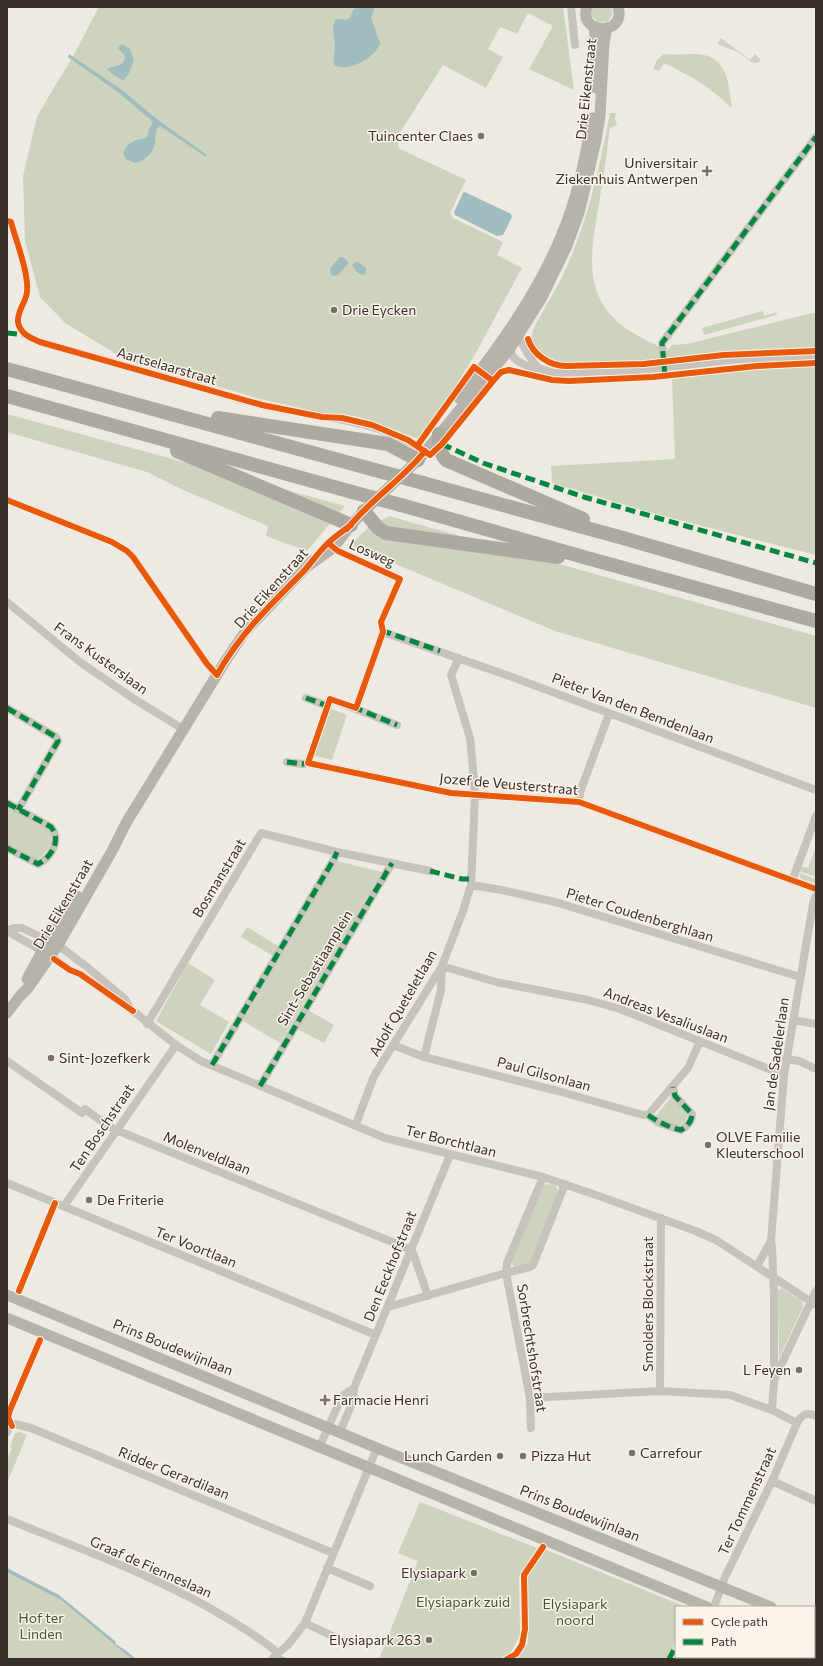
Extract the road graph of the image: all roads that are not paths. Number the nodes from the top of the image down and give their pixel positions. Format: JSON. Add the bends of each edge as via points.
{"nodes":[{"id":1,"x":571,"y":7,"type":"edge"},
{"id":2,"x":588,"y":7,"type":"edge"},
{"id":3,"x":618,"y":7,"type":"edge"},
{"id":4,"x":594,"y":27,"type":"junction"},
{"id":5,"x":607,"y":28,"type":"junction"},
{"id":6,"x":575,"y":45,"type":"dead end"},
{"id":7,"x":816,"y":137,"type":"edge"},
{"id":8,"x":581,"y":189,"type":"junction"},
{"id":9,"x":7,"y":221,"type":"edge"},
{"id":10,"x":524,"y":306,"type":"junction"},
{"id":11,"x":518,"y":336,"type":"junction"},
{"id":12,"x":509,"y":350,"type":"junction"},
{"id":13,"x":816,"y":355,"type":"edge"},
{"id":14,"x":519,"y":362,"type":"junction"},
{"id":15,"x":494,"y":367,"type":"junction"},
{"id":16,"x":7,"y":368,"type":"edge"},
{"id":17,"x":538,"y":368,"type":"junction"},
{"id":18,"x":665,"y":372,"type":"junction"},
{"id":19,"x":7,"y":396,"type":"edge"},
{"id":20,"x":157,"y":409,"type":"junction"},
{"id":21,"x":141,"y":434,"type":"junction"},
{"id":22,"x":439,"y":434,"type":"junction"},
{"id":23,"x":417,"y":454,"type":"junction"},
{"id":24,"x":7,"y":500,"type":"edge"},
{"id":25,"x":364,"y":511,"type":"junction"},
{"id":26,"x":350,"y":525,"type":"junction"},
{"id":27,"x":623,"y":538,"type":"junction"},
{"id":28,"x":331,"y":545,"type":"junction"},
{"id":29,"x":587,"y":558,"type":"junction"},
{"id":30,"x":400,"y":579,"type":"dead end"},
{"id":31,"x":816,"y":594,"type":"edge"},
{"id":32,"x":7,"y":602,"type":"edge"},
{"id":33,"x":816,"y":621,"type":"edge"},
{"id":34,"x":459,"y":658,"type":"junction"},
{"id":35,"x":217,"y":675,"type":"junction"},
{"id":36,"x":306,"y":698,"type":"dead end"},
{"id":37,"x":7,"y":708,"type":"edge"},
{"id":38,"x":356,"y":708,"type":"junction"},
{"id":39,"x":609,"y":714,"type":"junction"},
{"id":40,"x":397,"y":724,"type":"dead end"},
{"id":41,"x":183,"y":729,"type":"junction"},
{"id":42,"x":287,"y":762,"type":"dead end"},
{"id":43,"x":816,"y":790,"type":"edge"},
{"id":44,"x":475,"y":795,"type":"junction"},
{"id":45,"x":579,"y":802,"type":"junction"},
{"id":46,"x":7,"y":803,"type":"edge"},
{"id":47,"x":18,"y":810,"type":"junction"},
{"id":48,"x":816,"y":816,"type":"edge"},
{"id":49,"x":7,"y":848,"type":"edge"},
{"id":50,"x":337,"y":852,"type":"junction"},
{"id":51,"x":392,"y":863,"type":"junction"},
{"id":52,"x":430,"y":871,"type":"dead end"},
{"id":53,"x":792,"y":880,"type":"junction"},
{"id":54,"x":471,"y":885,"type":"junction"},
{"id":55,"x":816,"y":889,"type":"edge"},
{"id":56,"x":816,"y":896,"type":"edge"},
{"id":57,"x":7,"y":931,"type":"edge"},
{"id":58,"x":53,"y":943,"type":"junction"},
{"id":59,"x":46,"y":953,"type":"junction"},
{"id":60,"x":442,"y":966,"type":"junction"},
{"id":61,"x":800,"y":977,"type":"junction"},
{"id":62,"x":133,"y":1011,"type":"junction"},
{"id":63,"x":7,"y":1013,"type":"edge"},
{"id":64,"x":793,"y":1020,"type":"junction"},
{"id":65,"x":148,"y":1024,"type":"junction"},
{"id":66,"x":816,"y":1024,"type":"edge"},
{"id":67,"x":700,"y":1041,"type":"junction"},
{"id":68,"x":176,"y":1045,"type":"junction"},
{"id":69,"x":393,"y":1045,"type":"junction"},
{"id":70,"x":424,"y":1057,"type":"junction"},
{"id":71,"x":786,"y":1059,"type":"junction"},
{"id":72,"x":7,"y":1061,"type":"edge"},
{"id":73,"x":212,"y":1065,"type":"junction"},
{"id":74,"x":816,"y":1069,"type":"edge"},
{"id":75,"x":784,"y":1075,"type":"junction"},
{"id":76,"x":260,"y":1086,"type":"junction"},
{"id":77,"x":673,"y":1087,"type":"junction"},
{"id":78,"x":648,"y":1115,"type":"junction"},
{"id":79,"x":356,"y":1124,"type":"junction"},
{"id":80,"x":116,"y":1130,"type":"junction"},
{"id":81,"x":450,"y":1155,"type":"junction"},
{"id":82,"x":543,"y":1178,"type":"junction"},
{"id":83,"x":7,"y":1183,"type":"edge"},
{"id":84,"x":565,"y":1184,"type":"junction"},
{"id":85,"x":64,"y":1206,"type":"junction"},
{"id":86,"x":661,"y":1218,"type":"junction"},
{"id":87,"x":771,"y":1241,"type":"junction"},
{"id":88,"x":412,"y":1250,"type":"junction"},
{"id":89,"x":757,"y":1266,"type":"junction"},
{"id":90,"x":506,"y":1273,"type":"junction"},
{"id":91,"x":772,"y":1276,"type":"junction"},
{"id":92,"x":816,"y":1291,"type":"edge"},
{"id":93,"x":7,"y":1295,"type":"edge"},
{"id":94,"x":428,"y":1296,"type":"junction"},
{"id":95,"x":814,"y":1304,"type":"edge"},
{"id":96,"x":388,"y":1307,"type":"junction"},
{"id":97,"x":7,"y":1318,"type":"edge"},
{"id":98,"x":376,"y":1335,"type":"junction"},
{"id":99,"x":774,"y":1380,"type":"junction"},
{"id":100,"x":354,"y":1388,"type":"junction"},
{"id":101,"x":660,"y":1391,"type":"junction"},
{"id":102,"x":530,"y":1398,"type":"junction"},
{"id":103,"x":772,"y":1410,"type":"junction"},
{"id":104,"x":814,"y":1415,"type":"edge"},
{"id":105,"x":797,"y":1423,"type":"junction"},
{"id":106,"x":329,"y":1425,"type":"junction"},
{"id":107,"x":531,"y":1428,"type":"dead end"},
{"id":108,"x":7,"y":1432,"type":"edge"},
{"id":109,"x":340,"y":1432,"type":"junction"},
{"id":110,"x":320,"y":1446,"type":"junction"},
{"id":111,"x":377,"y":1448,"type":"junction"},
{"id":112,"x":370,"y":1468,"type":"junction"},
{"id":113,"x":772,"y":1481,"type":"junction"},
{"id":114,"x":816,"y":1501,"type":"edge"},
{"id":115,"x":7,"y":1519,"type":"edge"},
{"id":116,"x":333,"y":1553,"type":"junction"},
{"id":117,"x":327,"y":1568,"type":"junction"},
{"id":118,"x":370,"y":1586,"type":"dead end"},
{"id":119,"x":721,"y":1586,"type":"junction"},
{"id":120,"x":705,"y":1606,"type":"edge"},
{"id":121,"x":714,"y":1606,"type":"edge"},
{"id":122,"x":769,"y":1606,"type":"edge"},
{"id":123,"x":305,"y":1623,"type":"junction"},
{"id":124,"x":345,"y":1642,"type":"dead end"},
{"id":125,"x":275,"y":1656,"type":"edge"}],
"edges":[{"from":1,"to":6,"type":"street"},
{"from":2,"to":4,"type":"street","name":"Drie Eikenstraat","via":[[587,18]]},
{"from":3,"to":5,"type":"street","via":[[618,19]]},
{"from":4,"to":5,"type":"street","via":[[603,30]]},
{"from":4,"to":8,"type":"street","name":"Drie Eikenstraat","via":[[594,101]]},
{"from":5,"to":8,"type":"street","name":"Drie Eikenstraat","via":[[600,116],[596,140]]},
{"from":7,"to":18,"type":"street","via":[[662,343]]},
{"from":8,"to":10,"type":"street","name":"Drie Eikenstraat","via":[[554,255]]},
{"from":8,"to":11,"type":"street","name":"Drie Eikenstraat","via":[[573,229],[559,264]]},
{"from":9,"to":23,"type":"street","name":"Aartselaarstraat","via":[[11,222],[27,279],[28,294],[20,310],[18,322],[25,335],[40,342],[262,405],[372,425],[408,440]]},
{"from":10,"to":12,"type":"street","via":[[523,316],[508,341]]},
{"from":10,"to":23,"type":"street","name":"Drie Eikenstraat","via":[[480,372]]},
{"from":11,"to":12,"type":"street","name":"Drie Eikenstraat"},
{"from":11,"to":17,"type":"street"},
{"from":12,"to":14,"type":"street"},
{"from":12,"to":15,"type":"street","name":"Drie Eikenstraat"},
{"from":13,"to":18,"type":"street","via":[[730,360]]},
{"from":14,"to":15,"type":"street","via":[[502,362]]},
{"from":14,"to":17,"type":"street","via":[[534,369]]},
{"from":15,"to":22,"type":"street","name":"Drie Eikenstraat"},
{"from":16,"to":20,"type":"highway"},
{"from":17,"to":18,"type":"street","via":[[554,372]]},
{"from":19,"to":21,"type":"highway"},
{"from":20,"to":23,"type":"highway","via":[[388,444]]},
{"from":20,"to":27,"type":"highway","bridge":true},
{"from":21,"to":26,"type":"highway"},
{"from":21,"to":29,"type":"highway","bridge":true},
{"from":22,"to":23,"type":"street","name":"Drie Eikenstraat"},
{"from":22,"to":27,"type":"highway","via":[[441,455],[446,460]]},
{"from":23,"to":25,"type":"street","name":"Drie Eikenstraat","via":[[402,468],[400,476]]},
{"from":24,"to":35,"type":"street","via":[[112,542],[127,551],[134,557]]},
{"from":25,"to":26,"type":"street","name":"Drie Eikenstraat"},
{"from":25,"to":29,"type":"highway","via":[[378,528],[386,532],[553,557]]},
{"from":26,"to":28,"type":"street","name":"Drie Eikenstraat"},
{"from":27,"to":31,"type":"highway"},
{"from":28,"to":30,"type":"street","name":"Losweg"},
{"from":28,"to":35,"type":"street","name":"Drie Eikenstraat","via":[[262,612],[245,632]]},
{"from":29,"to":33,"type":"highway"},
{"from":32,"to":41,"type":"street","name":"Frans Kusterslaan","via":[[80,662]]},
{"from":34,"to":38,"type":"street","name":"Pieter Van den Bemdenlaan","via":[[383,632]]},
{"from":34,"to":39,"type":"street","name":"Pieter Van den Bemdenlaan"},
{"from":34,"to":44,"type":"street","name":"Adolf Queteletlaan","via":[[451,675],[470,738]]},
{"from":35,"to":41,"type":"street","name":"Drie Eikenstraat"},
{"from":36,"to":38,"type":"street","via":[[328,706],[330,699]]},
{"from":37,"to":47,"type":"street","via":[[56,737],[58,741]]},
{"from":38,"to":40,"type":"street"},
{"from":39,"to":43,"type":"street","name":"Pieter Van den Bemdenlaan"},
{"from":39,"to":45,"type":"street","via":[[580,792]]},
{"from":41,"to":58,"type":"street","name":"Drie Eikenstraat","via":[[126,823],[105,850]]},
{"from":42,"to":44,"type":"street","name":"Jozef de Veusterstraat","via":[[308,763],[451,793]]},
{"from":44,"to":45,"type":"street","name":"Jozef de Veusterstraat"},
{"from":44,"to":54,"type":"street","name":"Adolf Queteletlaan"},
{"from":45,"to":53,"type":"street","name":"Jozef de Veusterstraat"},
{"from":46,"to":47,"type":"street"},
{"from":47,"to":49,"type":"street","via":[[51,828],[56,833],[56,842],[44,861],[38,864]]},
{"from":48,"to":53,"type":"street"},
{"from":50,"to":51,"type":"street","name":"Bosmanstraat"},
{"from":50,"to":65,"type":"street","name":"Bosmanstraat","via":[[260,833]]},
{"from":50,"to":73,"type":"street"},
{"from":51,"to":52,"type":"street","name":"Bosmanstraat"},
{"from":51,"to":76,"type":"street","name":"Sint-Sebastiaanplein"},
{"from":53,"to":55,"type":"street","name":"Jozef de Veusterstraat"},
{"from":54,"to":60,"type":"street","name":"Adolf Queteletlaan","via":[[464,911]]},
{"from":54,"to":61,"type":"street","name":"Pieter Coudenberghlaan","via":[[555,902]]},
{"from":56,"to":61,"type":"street","name":"Jan de Sadelerlaan"},
{"from":57,"to":58,"type":"street","name":"Ter Borchtlaan","via":[[22,928]]},
{"from":57,"to":59,"type":"street","name":"Ter Borchtlaan"},
{"from":58,"to":59,"type":"street","name":"Drie Eikenstraat"},
{"from":58,"to":62,"type":"street","name":"Ter Borchtlaan","via":[[125,999]]},
{"from":59,"to":62,"type":"street","name":"Ter Borchtlaan"},
{"from":59,"to":63,"type":"street","name":"Drie Eikenstraat"},
{"from":60,"to":67,"type":"street","name":"Andreas Vesaliuslaan","via":[[496,982],[601,1003]]},
{"from":60,"to":69,"type":"street","name":"Adolf Queteletlaan"},
{"from":60,"to":70,"type":"street","via":[[441,990]]},
{"from":61,"to":64,"type":"street","name":"Jan de Sadelerlaan"},
{"from":62,"to":65,"type":"street","name":"Ter Borchtlaan"},
{"from":64,"to":66,"type":"street"},
{"from":64,"to":71,"type":"street","name":"Jan de Sadelerlaan"},
{"from":65,"to":68,"type":"street","name":"Ter Borchtlaan"},
{"from":67,"to":75,"type":"street","name":"Andreas Vesaliuslaan"},
{"from":67,"to":77,"type":"street","via":[[688,1068]]},
{"from":68,"to":73,"type":"street","name":"Ter Borchtlaan"},
{"from":68,"to":80,"type":"street","name":"Ten Boschstraat"},
{"from":69,"to":70,"type":"street","name":"Paul Gilsonlaan"},
{"from":69,"to":79,"type":"street","name":"Adolf Queteletlaan","via":[[374,1076]]},
{"from":70,"to":78,"type":"street","name":"Paul Gilsonlaan"},
{"from":71,"to":74,"type":"street","via":[[799,1061]]},
{"from":71,"to":75,"type":"street","name":"Jan de Sadelerlaan"},
{"from":72,"to":80,"type":"street","name":"Molenveldlaan","via":[[82,1113],[85,1109]]},
{"from":73,"to":76,"type":"street","name":"Ter Borchtlaan"},
{"from":75,"to":87,"type":"street","name":"Jan de Sadelerlaan"},
{"from":76,"to":79,"type":"street","name":"Ter Borchtlaan"},
{"from":77,"to":78,"type":"street"},
{"from":77,"to":78,"type":"street","name":"Paul Gilsonlaan","via":[[678,1100],[692,1114],[685,1128],[681,1130],[659,1123]]},
{"from":79,"to":81,"type":"street","name":"Ter Borchtlaan","via":[[385,1138]]},
{"from":80,"to":85,"type":"street","name":"Ten Boschstraat"},
{"from":80,"to":88,"type":"street","name":"Molenveldlaan"},
{"from":81,"to":82,"type":"street","name":"Ter Borchtlaan"},
{"from":81,"to":88,"type":"street","name":"Den Eeckhofstraat"},
{"from":82,"to":84,"type":"street","name":"Ter Borchtlaan"},
{"from":82,"to":90,"type":"street","via":[[507,1263]]},
{"from":83,"to":85,"type":"street","name":"Ter Voortlaan"},
{"from":84,"to":86,"type":"street","name":"Ter Borchtlaan"},
{"from":84,"to":90,"type":"street","via":[[533,1265]]},
{"from":85,"to":98,"type":"street","name":"Ter Voortlaan"},
{"from":86,"to":89,"type":"street","name":"Ter Borchtlaan","via":[[716,1240]]},
{"from":86,"to":101,"type":"street","name":"Smolders Blockstraat"},
{"from":87,"to":89,"type":"street","name":"Jan de Sadelerlaan"},
{"from":87,"to":91,"type":"street","name":"Jan de Sadelerlaan"},
{"from":88,"to":94,"type":"street"},
{"from":88,"to":96,"type":"street","name":"Den Eeckhofstraat"},
{"from":89,"to":91,"type":"street","name":"Ter Borchtlaan"},
{"from":90,"to":94,"type":"street"},
{"from":90,"to":102,"type":"street","name":"Sorbrechtshofstraat"},
{"from":91,"to":95,"type":"street","name":"Ter Borchtlaan"},
{"from":91,"to":99,"type":"street","name":"Jan de Sadelerlaan"},
{"from":92,"to":95,"type":"street"},
{"from":93,"to":106,"type":"street","name":"Prins Boudewijnlaan"},
{"from":94,"to":96,"type":"street"},
{"from":95,"to":99,"type":"street"},
{"from":96,"to":98,"type":"street","name":"Den Eeckhofstraat"},
{"from":97,"to":110,"type":"street"},
{"from":98,"to":100,"type":"street","name":"Den Eeckhofstraat"},
{"from":99,"to":103,"type":"street","name":"Jan de Sadelerlaan"},
{"from":100,"to":106,"type":"street","name":"Den Eeckhofstraat","via":[[342,1396]]},
{"from":100,"to":109,"type":"street","name":"Den Eeckhofstraat","via":[[353,1401]]},
{"from":101,"to":102,"type":"street"},
{"from":101,"to":103,"type":"street","via":[[730,1395]]},
{"from":102,"to":107,"type":"street","name":"Sorbrechtshofstraat"},
{"from":103,"to":105,"type":"street"},
{"from":104,"to":105,"type":"street","via":[[801,1416]]},
{"from":105,"to":113,"type":"street","name":"Ter Tommenstraat"},
{"from":106,"to":109,"type":"street","name":"Prins Boudewijnlaan"},
{"from":106,"to":110,"type":"street"},
{"from":108,"to":116,"type":"street","name":"Ridder Gerardilaan","via":[[8,1428],[15,1424],[31,1428]]},
{"from":109,"to":111,"type":"street","name":"Prins Boudewijnlaan"},
{"from":110,"to":112,"type":"street"},
{"from":111,"to":112,"type":"street"},
{"from":111,"to":119,"type":"street","name":"Prins Boudewijnlaan"},
{"from":112,"to":116,"type":"street"},
{"from":112,"to":120,"type":"street"},
{"from":113,"to":114,"type":"street"},
{"from":113,"to":119,"type":"street","name":"Ter Tommenstraat"},
{"from":115,"to":125,"type":"street","name":"Graaf de Fienneslaan","via":[[161,1583],[204,1604],[253,1635]]},
{"from":116,"to":117,"type":"street"},
{"from":117,"to":118,"type":"street"},
{"from":117,"to":123,"type":"street"},
{"from":119,"to":121,"type":"street","name":"Ter Tommenstraat"},
{"from":119,"to":122,"type":"street","name":"Prins Boudewijnlaan"},
{"from":123,"to":124,"type":"street"},
{"from":123,"to":125,"type":"street","via":[[288,1645]]}]}
